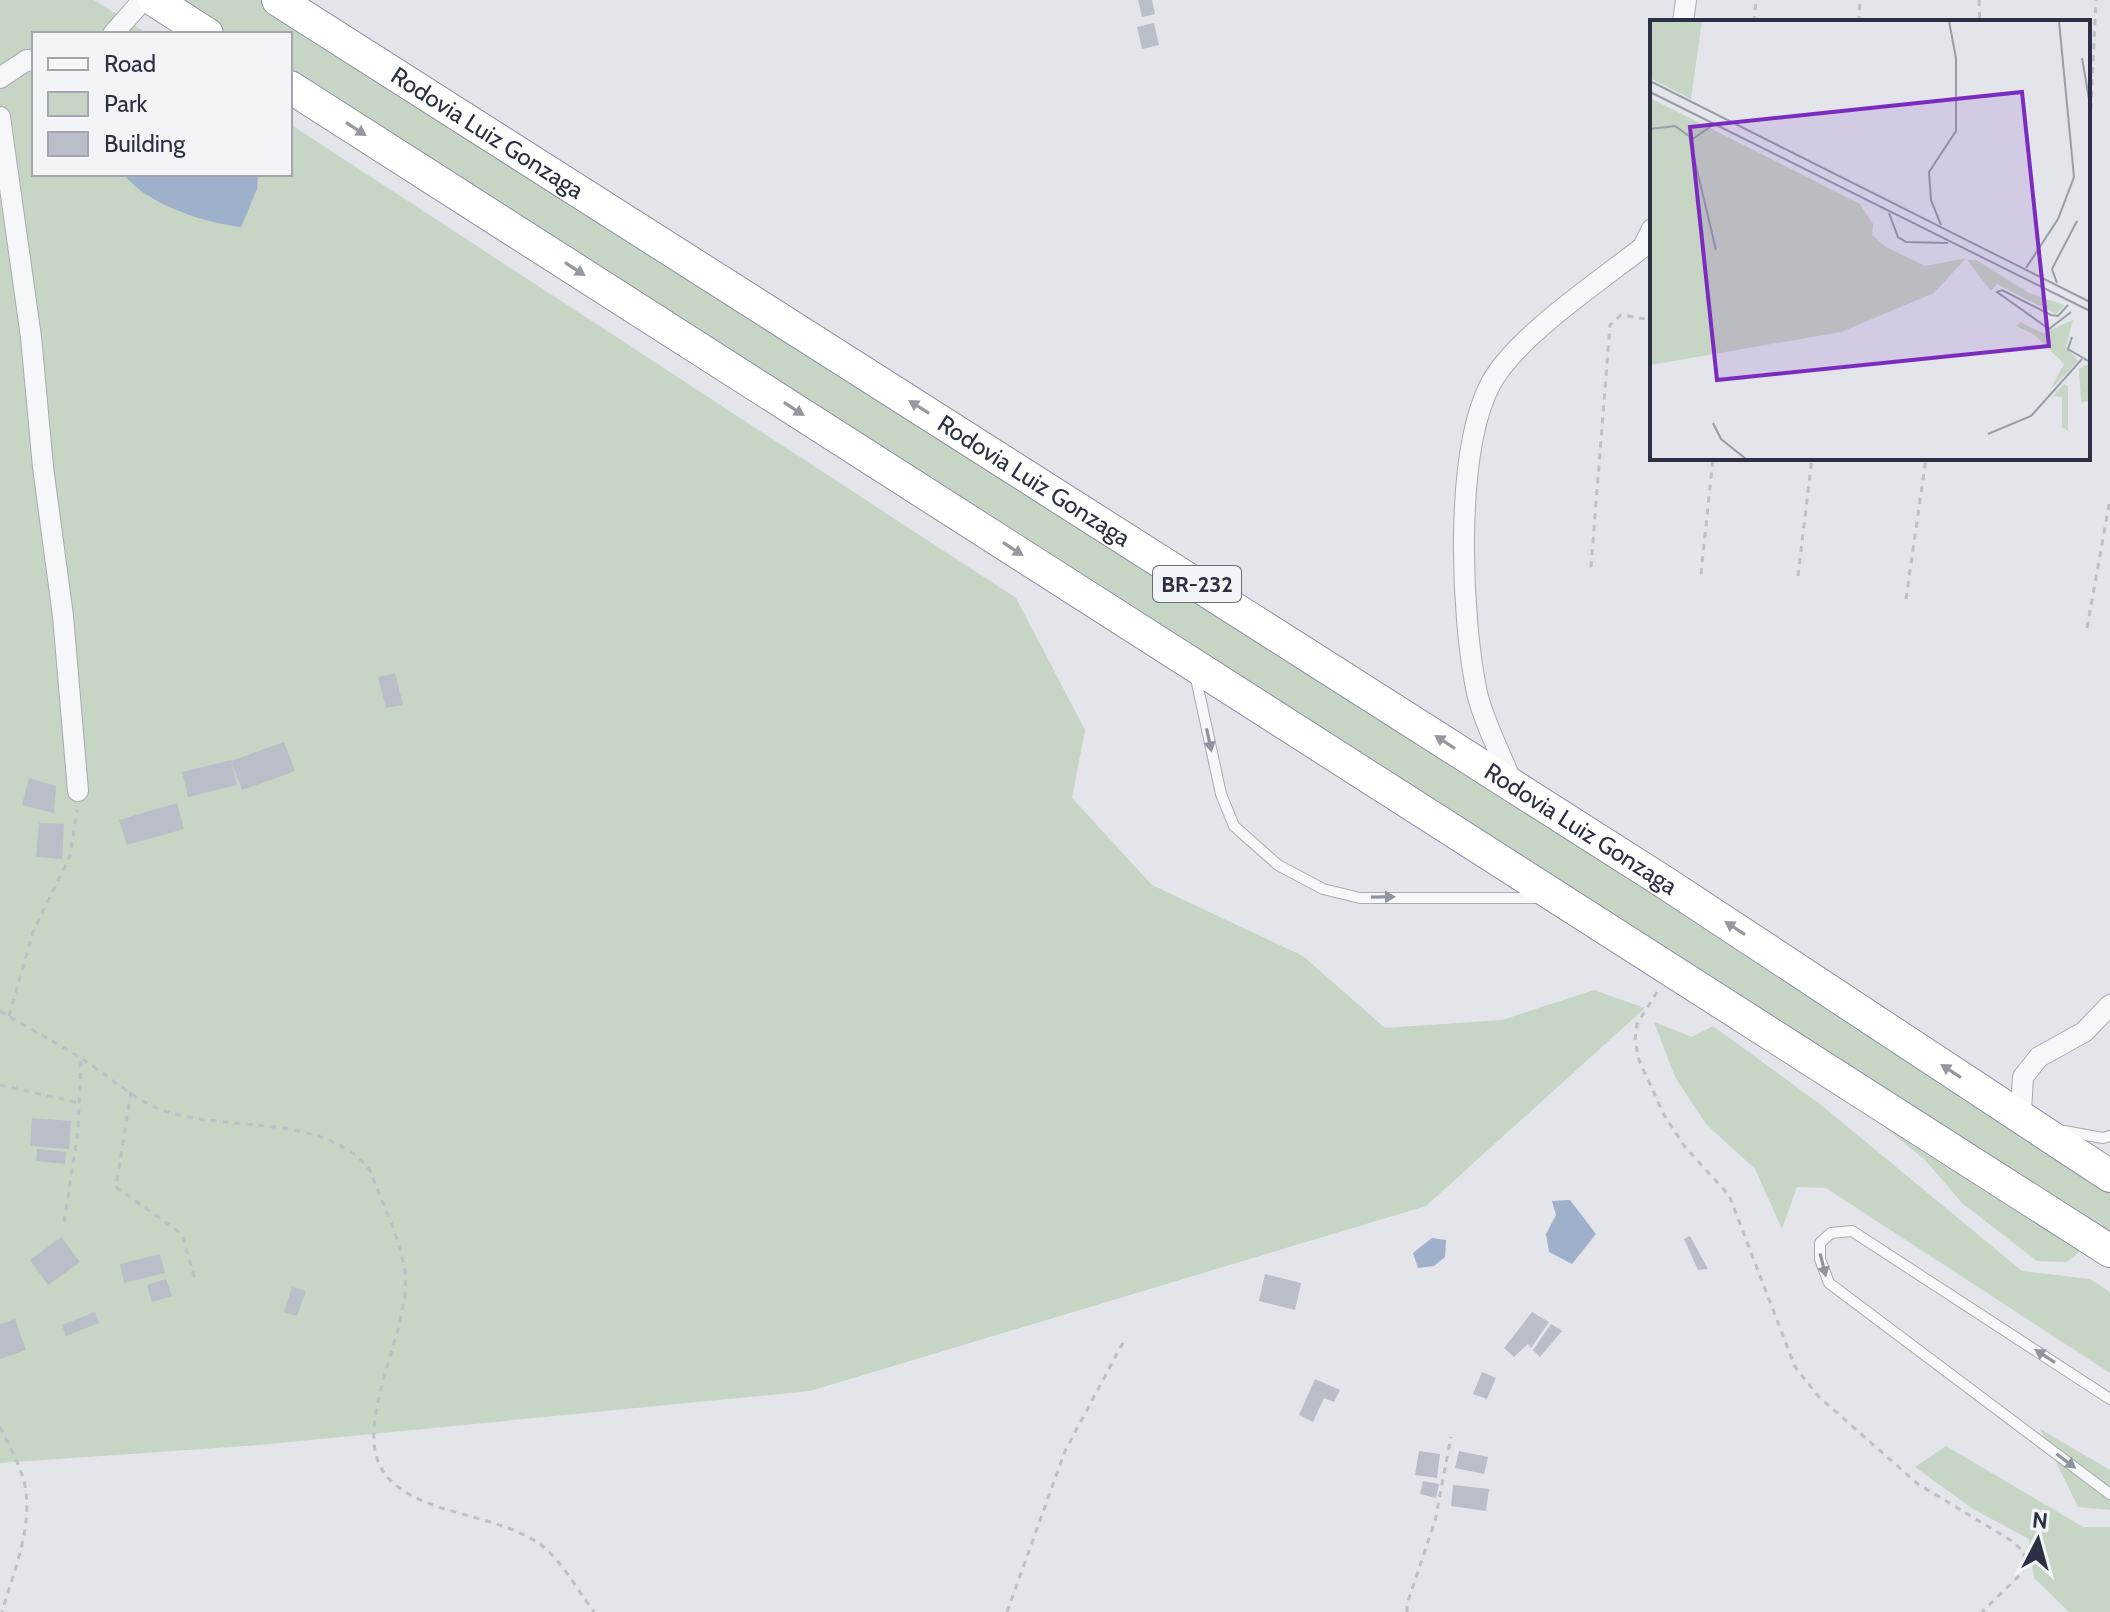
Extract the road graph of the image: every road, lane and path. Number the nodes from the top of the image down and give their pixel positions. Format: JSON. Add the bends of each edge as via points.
{"nodes":[{"id":1,"x":143,"y":0,"type":"edge"},
{"id":2,"x":154,"y":0,"type":"edge"},
{"id":3,"x":278,"y":0,"type":"edge"},
{"id":4,"x":1686,"y":0,"type":"edge"},
{"id":5,"x":1756,"y":0,"type":"edge"},
{"id":6,"x":1860,"y":0,"type":"edge"},
{"id":7,"x":1979,"y":0,"type":"edge"},
{"id":8,"x":2096,"y":0,"type":"edge"},
{"id":9,"x":1683,"y":20,"type":"edge"},
{"id":10,"x":1754,"y":20,"type":"edge"},
{"id":11,"x":1859,"y":20,"type":"edge"},
{"id":12,"x":1980,"y":20,"type":"edge"},
{"id":13,"x":115,"y":32,"type":"edge"},
{"id":14,"x":204,"y":32,"type":"edge"},
{"id":15,"x":32,"y":61,"type":"edge"},
{"id":16,"x":0,"y":78,"type":"edge"},
{"id":17,"x":292,"y":88,"type":"edge"},
{"id":18,"x":0,"y":117,"type":"edge"},
{"id":19,"x":2090,"y":127,"type":"edge"},
{"id":20,"x":1650,"y":233,"type":"edge"},
{"id":21,"x":1650,"y":320,"type":"edge"},
{"id":22,"x":1713,"y":460,"type":"edge"},
{"id":23,"x":1812,"y":460,"type":"edge"},
{"id":24,"x":1926,"y":460,"type":"edge"},
{"id":25,"x":2110,"y":499,"type":"edge"},
{"id":26,"x":1591,"y":567,"type":"dead end"},
{"id":27,"x":1701,"y":574,"type":"dead end"},
{"id":28,"x":1798,"y":576,"type":"dead end"},
{"id":29,"x":1906,"y":599,"type":"dead end"},
{"id":30,"x":2087,"y":628,"type":"dead end"},
{"id":31,"x":1193,"y":664,"type":"junction"},
{"id":32,"x":1513,"y":785,"type":"junction"},
{"id":33,"x":78,"y":791,"type":"joint"},
{"id":34,"x":1563,"y":899,"type":"junction"},
{"id":35,"x":1672,"y":971,"type":"junction"},
{"id":36,"x":2110,"y":1005,"type":"edge"},
{"id":37,"x":0,"y":1011,"type":"edge"},
{"id":38,"x":9,"y":1016,"type":"junction"},
{"id":39,"x":81,"y":1058,"type":"junction"},
{"id":40,"x":0,"y":1085,"type":"edge"},
{"id":41,"x":131,"y":1092,"type":"junction"},
{"id":42,"x":1983,"y":1092,"type":"junction"},
{"id":43,"x":80,"y":1103,"type":"junction"},
{"id":44,"x":2021,"y":1111,"type":"junction"},
{"id":45,"x":2110,"y":1136,"type":"edge"},
{"id":46,"x":2110,"y":1176,"type":"edge"},
{"id":47,"x":64,"y":1222,"type":"dead end"},
{"id":48,"x":2110,"y":1251,"type":"edge"},
{"id":49,"x":195,"y":1280,"type":"dead end"},
{"id":50,"x":1126,"y":1337,"type":"dead end"},
{"id":51,"x":2110,"y":1399,"type":"edge"},
{"id":52,"x":0,"y":1427,"type":"edge"},
{"id":53,"x":1451,"y":1437,"type":"dead end"},
{"id":54,"x":2110,"y":1494,"type":"edge"},
{"id":55,"x":2,"y":1612,"type":"edge"},
{"id":56,"x":594,"y":1612,"type":"edge"},
{"id":57,"x":1007,"y":1612,"type":"edge"},
{"id":58,"x":1407,"y":1612,"type":"edge"},
{"id":59,"x":1982,"y":1612,"type":"edge"}],
"edges":[{"from":1,"to":13,"type":"street"},
{"from":2,"to":14,"type":"highway"},
{"from":32,"to":3,"type":"highway","name":"Rodovia Luiz Gonzaga","number":"BR-232","one_way":true},
{"from":4,"to":9,"type":"street"},
{"from":5,"to":10,"type":"path"},
{"from":6,"to":11,"type":"path"},
{"from":7,"to":12,"type":"path"},
{"from":8,"to":19,"type":"path"},
{"from":15,"to":16,"type":"street"},
{"from":17,"to":31,"type":"highway","number":"BR-232","one_way":true},
{"from":18,"to":33,"type":"street","via":[[31,337]]},
{"from":20,"to":32,"type":"street","via":[[1643,247],[1512,358],[1490,385],[1472,443],[1466,620],[1478,695]]},
{"from":21,"to":26,"type":"path","via":[[1621,315],[1610,325]]},
{"from":22,"to":27,"type":"path"},
{"from":23,"to":28,"type":"path"},
{"from":24,"to":29,"type":"path"},
{"from":25,"to":30,"type":"path"},
{"from":31,"to":34,"type":"highway","number":"BR-232"},
{"from":31,"to":34,"type":"lane","one_way":true,"via":[[1221,794],[1234,826],[1278,865],[1323,889],[1360,898]]},
{"from":42,"to":32,"type":"highway","name":"Rodovia Luiz Gonzaga","number":"BR-232","one_way":true},
{"from":33,"to":38,"type":"path","via":[[70,856],[33,932]]},
{"from":34,"to":35,"type":"highway","number":"BR-232"},
{"from":35,"to":48,"type":"highway","number":"BR-232"},
{"from":35,"to":59,"type":"path","via":[[1637,1024],[1635,1040],[1649,1086],[1685,1147],[1729,1195],[1781,1337],[1795,1367],[1819,1397],[1918,1484],[2024,1552],[2020,1575]]},
{"from":36,"to":44,"type":"street","via":[[2084,1032],[2039,1057],[2023,1077]]},
{"from":37,"to":38,"type":"path"},
{"from":38,"to":39,"type":"path"},
{"from":39,"to":41,"type":"path"},
{"from":39,"to":43,"type":"path"},
{"from":40,"to":43,"type":"path"},
{"from":41,"to":49,"type":"path","via":[[116,1187],[182,1234]]},
{"from":41,"to":56,"type":"path","via":[[168,1112],[303,1134],[348,1147],[359,1156],[370,1170],[405,1272],[399,1336],[372,1429],[381,1467],[390,1480],[419,1497],[543,1546]]},
{"from":42,"to":44,"type":"lane"},
{"from":42,"to":46,"type":"highway","name":"Rodovia Luiz Gonzaga","number":"BR-232"},
{"from":43,"to":47,"type":"path"},
{"from":44,"to":45,"type":"lane","via":[[2074,1135]]},
{"from":50,"to":57,"type":"path","via":[[1065,1451]]},
{"from":51,"to":54,"type":"lane","one_way":true,"via":[[1852,1231],[1831,1233],[1820,1243],[1829,1283]]},
{"from":52,"to":55,"type":"path","via":[[26,1491],[23,1539]]},
{"from":53,"to":58,"type":"path","via":[[1435,1521]]}]}
